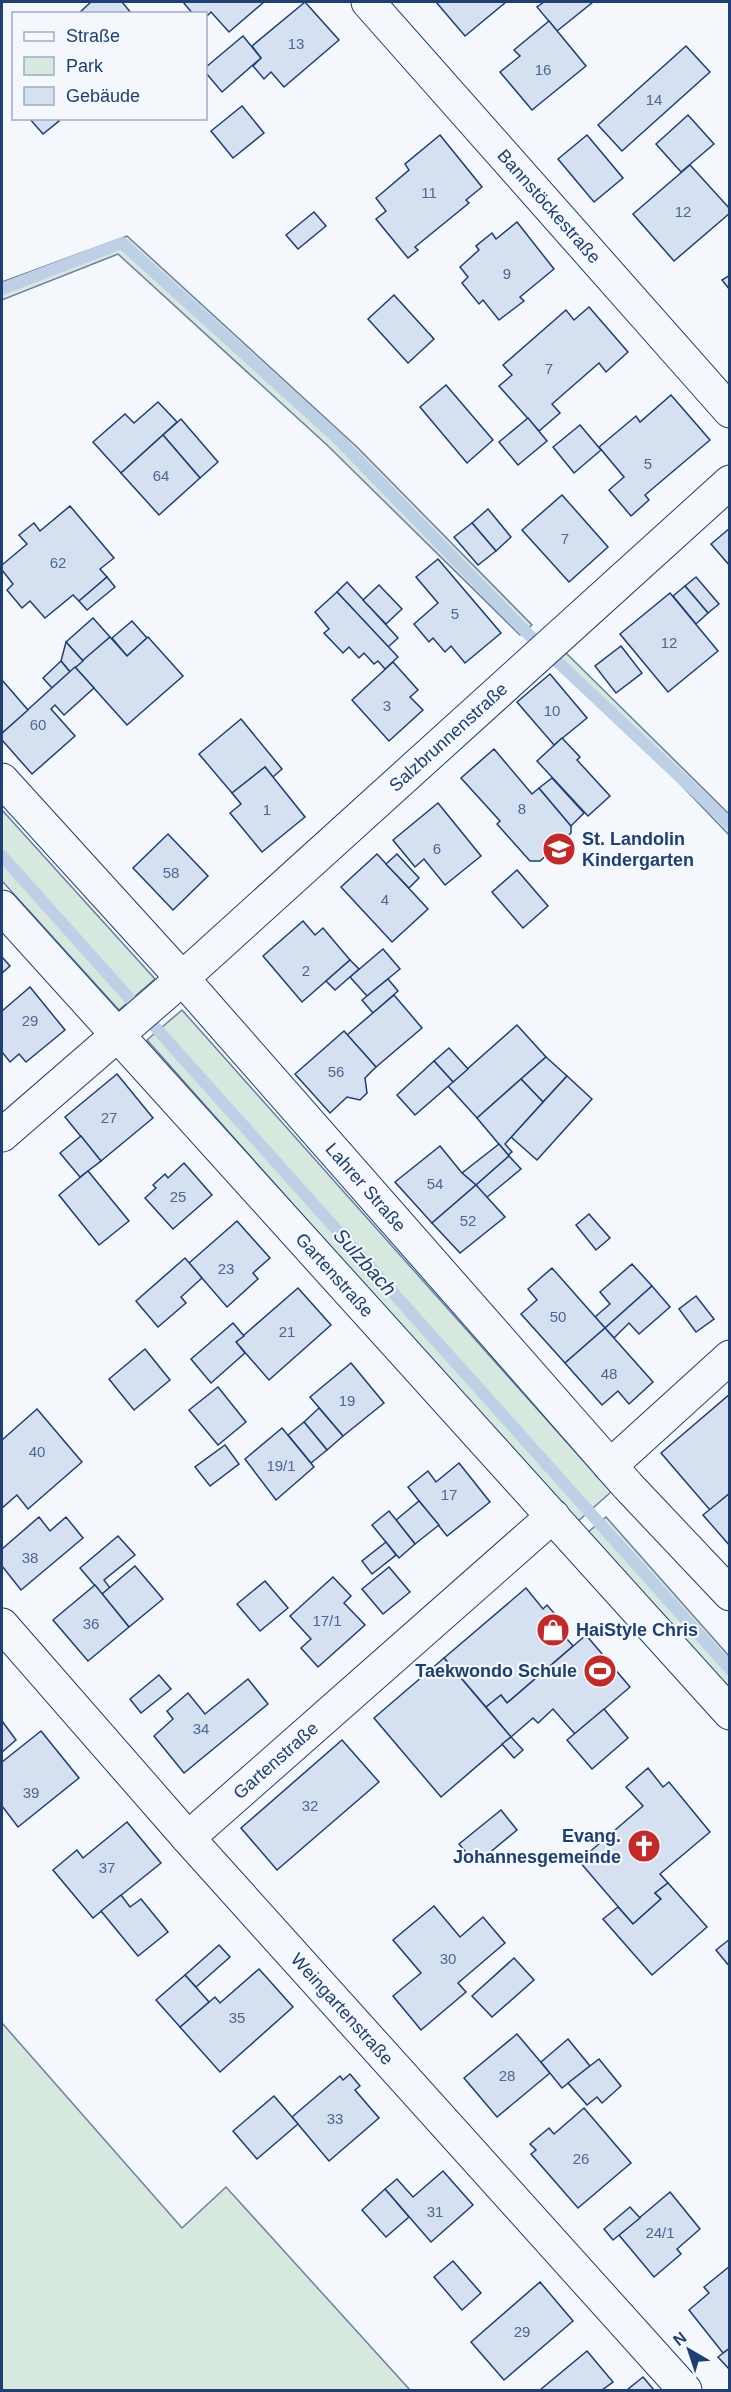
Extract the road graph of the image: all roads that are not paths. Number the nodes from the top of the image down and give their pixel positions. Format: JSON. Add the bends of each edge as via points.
{"nodes":[{"id":1,"x":368,"y":2,"type":"edge"},
{"id":2,"x":729,"y":411,"type":"edge"},
{"id":3,"x":729,"y":482,"type":"edge"},
{"id":4,"x":2,"y":780,"type":"edge"},
{"id":5,"x":2,"y":908,"type":"edge"},
{"id":6,"x":175,"y":985,"type":"junction"},
{"id":7,"x":123,"y":1031,"type":"junction"},
{"id":8,"x":2,"y":1135,"type":"edge"},
{"id":9,"x":729,"y":1357,"type":"edge"},
{"id":10,"x":610,"y":1466,"type":"junction"},
{"id":11,"x":553,"y":1516,"type":"junction"},
{"id":12,"x":729,"y":1594,"type":"edge"},
{"id":13,"x":2,"y":1625,"type":"edge"},
{"id":14,"x":729,"y":1713,"type":"edge"},
{"id":15,"x":188,"y":1839,"type":"junction"},
{"id":16,"x":685,"y":2391,"type":"edge"}],
"edges":[{"from":1,"to":2,"type":"street","name":"Bannstöckestraße"},
{"from":3,"to":6,"type":"street","name":"Salzbrunnenstraße"},
{"from":4,"to":6,"type":"street","name":"Lahrer Straße"},
{"from":5,"to":7,"type":"street","name":"Gartenstraße"},
{"from":6,"to":7,"type":"street"},
{"from":6,"to":10,"type":"street","name":"Lahrer Straße"},
{"from":7,"to":8,"type":"street"},
{"from":7,"to":11,"type":"street","name":"Gartenstraße"},
{"from":9,"to":10,"type":"street"},
{"from":10,"to":12,"type":"street","name":"Lahrer Straße"},
{"from":11,"to":14,"type":"street","name":"Gartenstraße"},
{"from":11,"to":15,"type":"street","name":"Gartenstraße"},
{"from":13,"to":15,"type":"street","name":"Weingartenstraße"},
{"from":15,"to":16,"type":"street","name":"Weingartenstraße"}]}
